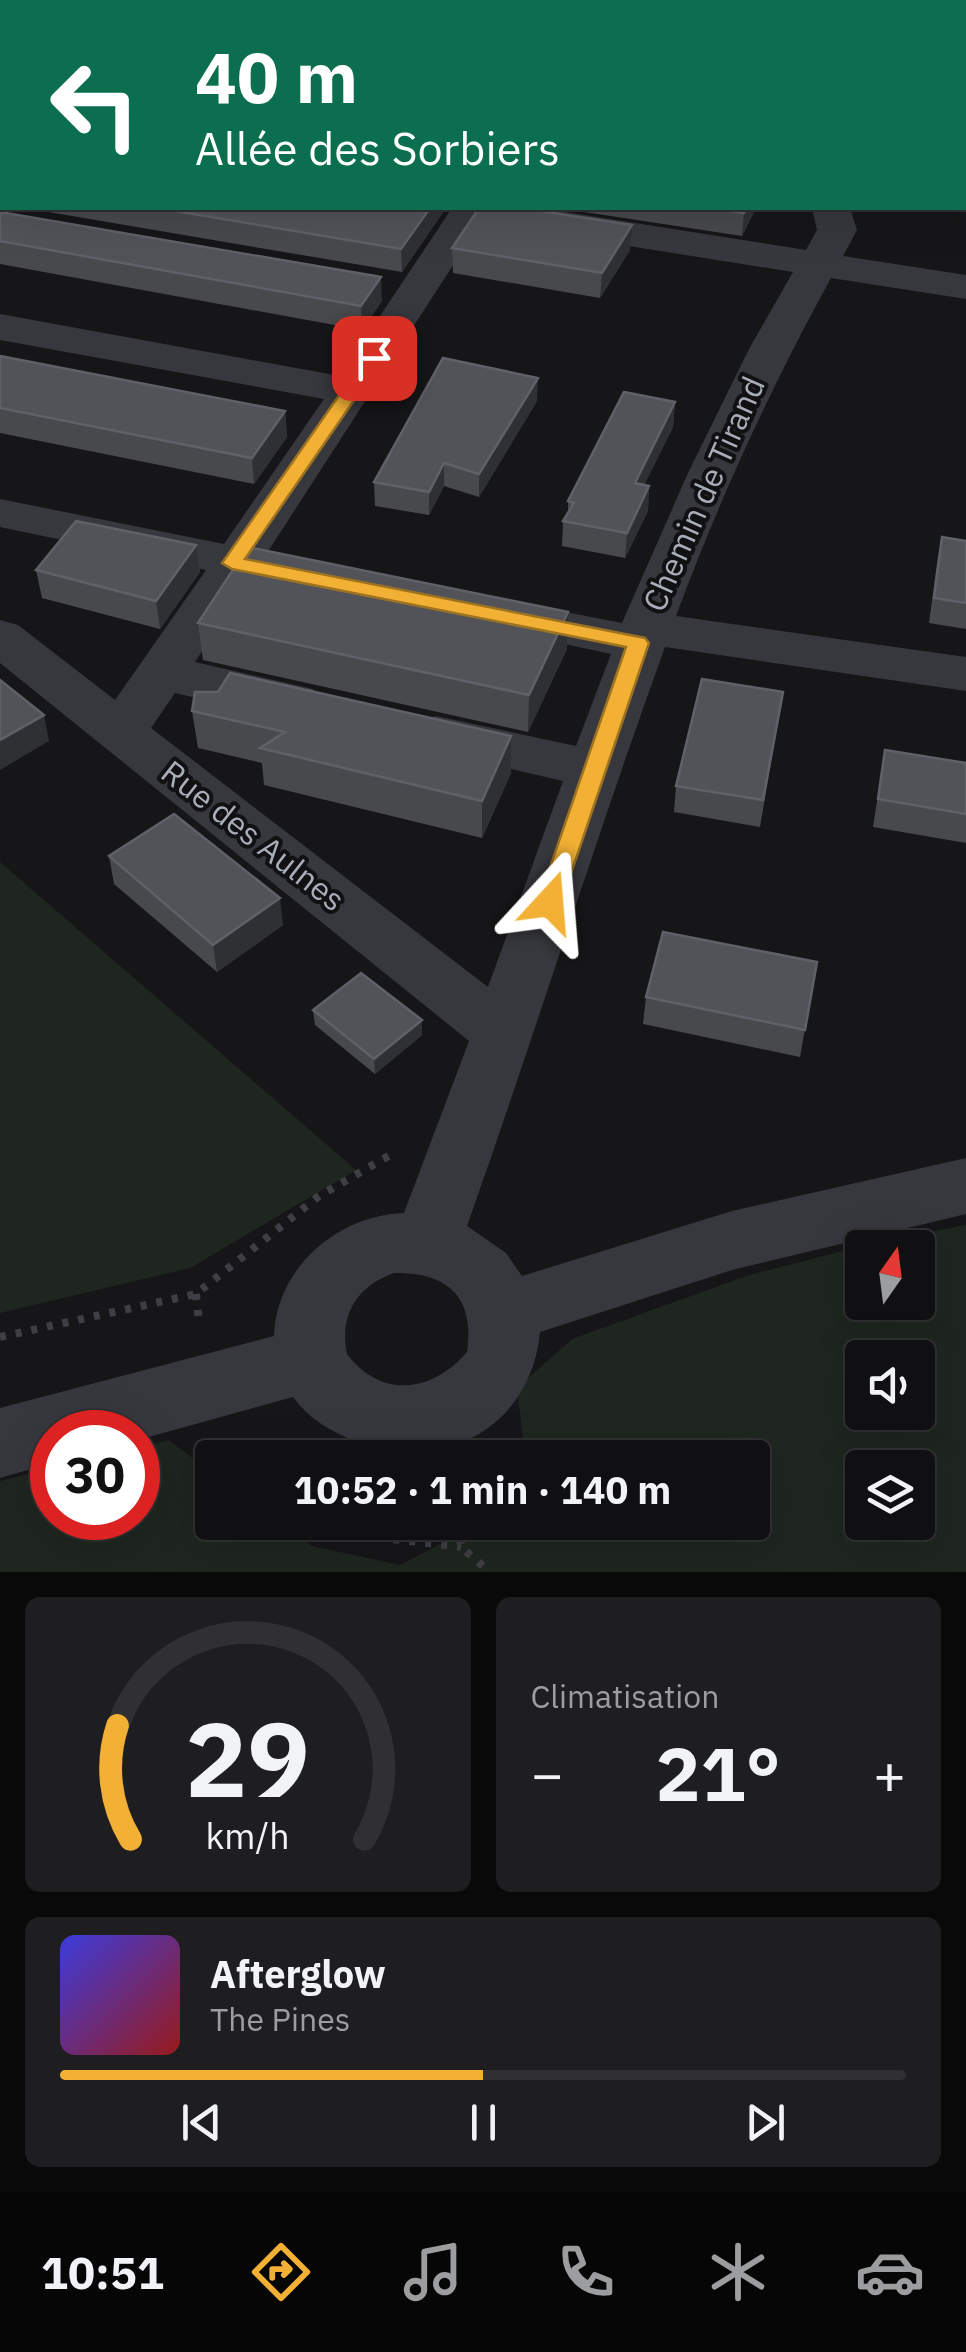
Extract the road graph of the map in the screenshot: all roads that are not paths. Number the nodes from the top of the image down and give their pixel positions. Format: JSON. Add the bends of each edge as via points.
{"nodes":[{"id":1,"x":831,"y":210,"type":"edge"},
{"id":2,"x":494,"y":212,"type":"edge"},
{"id":3,"x":816,"y":265,"type":"junction"},
{"id":4,"x":966,"y":286,"type":"edge"},
{"id":5,"x":0,"y":327,"type":"edge"},
{"id":6,"x":352,"y":391,"type":"junction"},
{"id":7,"x":0,"y":513,"type":"edge"},
{"id":8,"x":232,"y":563,"type":"junction"},
{"id":9,"x":354,"y":585,"type":"edge"},
{"id":10,"x":448,"y":604,"type":"edge"},
{"id":11,"x":641,"y":635,"type":"junction"},
{"id":12,"x":0,"y":637,"type":"edge"},
{"id":13,"x":160,"y":672,"type":"junction"},
{"id":14,"x":966,"y":674,"type":"edge"},
{"id":15,"x":121,"y":732,"type":"junction"},
{"id":16,"x":595,"y":769,"type":"junction"},
{"id":17,"x":506,"y":1036,"type":"junction"},
{"id":18,"x":966,"y":1186,"type":"edge"},
{"id":19,"x":428,"y":1244,"type":"junction"},
{"id":20,"x":504,"y":1314,"type":"junction"},
{"id":21,"x":312,"y":1359,"type":"junction"},
{"id":22,"x":0,"y":1444,"type":"edge"}],
"edges":[{"from":1,"to":3,"type":"street","name":"Chemin de Tirand","via":[[837,230]]},
{"from":2,"to":3,"type":"street"},
{"from":2,"to":6,"type":"street","via":[[398,288]]},
{"from":3,"to":4,"type":"street"},
{"from":3,"to":11,"type":"street","name":"Chemin de Tirand","via":[[745,396]]},
{"from":5,"to":6,"type":"street"},
{"from":6,"to":8,"type":"street"},
{"from":7,"to":8,"type":"street"},
{"from":8,"to":9,"type":"street"},
{"from":8,"to":13,"type":"street"},
{"from":10,"to":11,"type":"street"},
{"from":11,"to":14,"type":"street"},
{"from":11,"to":16,"type":"street","name":"Chemin de Tirand"},
{"from":12,"to":15,"type":"street","name":"Rue des Aulnes"},
{"from":13,"to":15,"type":"street"},
{"from":13,"to":16,"type":"street"},
{"from":15,"to":17,"type":"street","name":"Rue des Aulnes"},
{"from":16,"to":17,"type":"street","name":"Chemin de Tirand"},
{"from":17,"to":19,"type":"street","name":"Chemin de Tirand"},
{"from":18,"to":20,"type":"street","via":[[597,1278]]},
{"from":19,"to":20,"type":"street","via":[[471,1262],[493,1286]]},
{"from":19,"to":21,"type":"street","via":[[394,1243],[362,1253],[335,1272],[317,1297],[309,1327]]},
{"from":20,"to":21,"type":"street","via":[[505,1344],[493,1375],[448,1412],[413,1421],[378,1418],[346,1404]]},
{"from":21,"to":22,"type":"street"}]}
